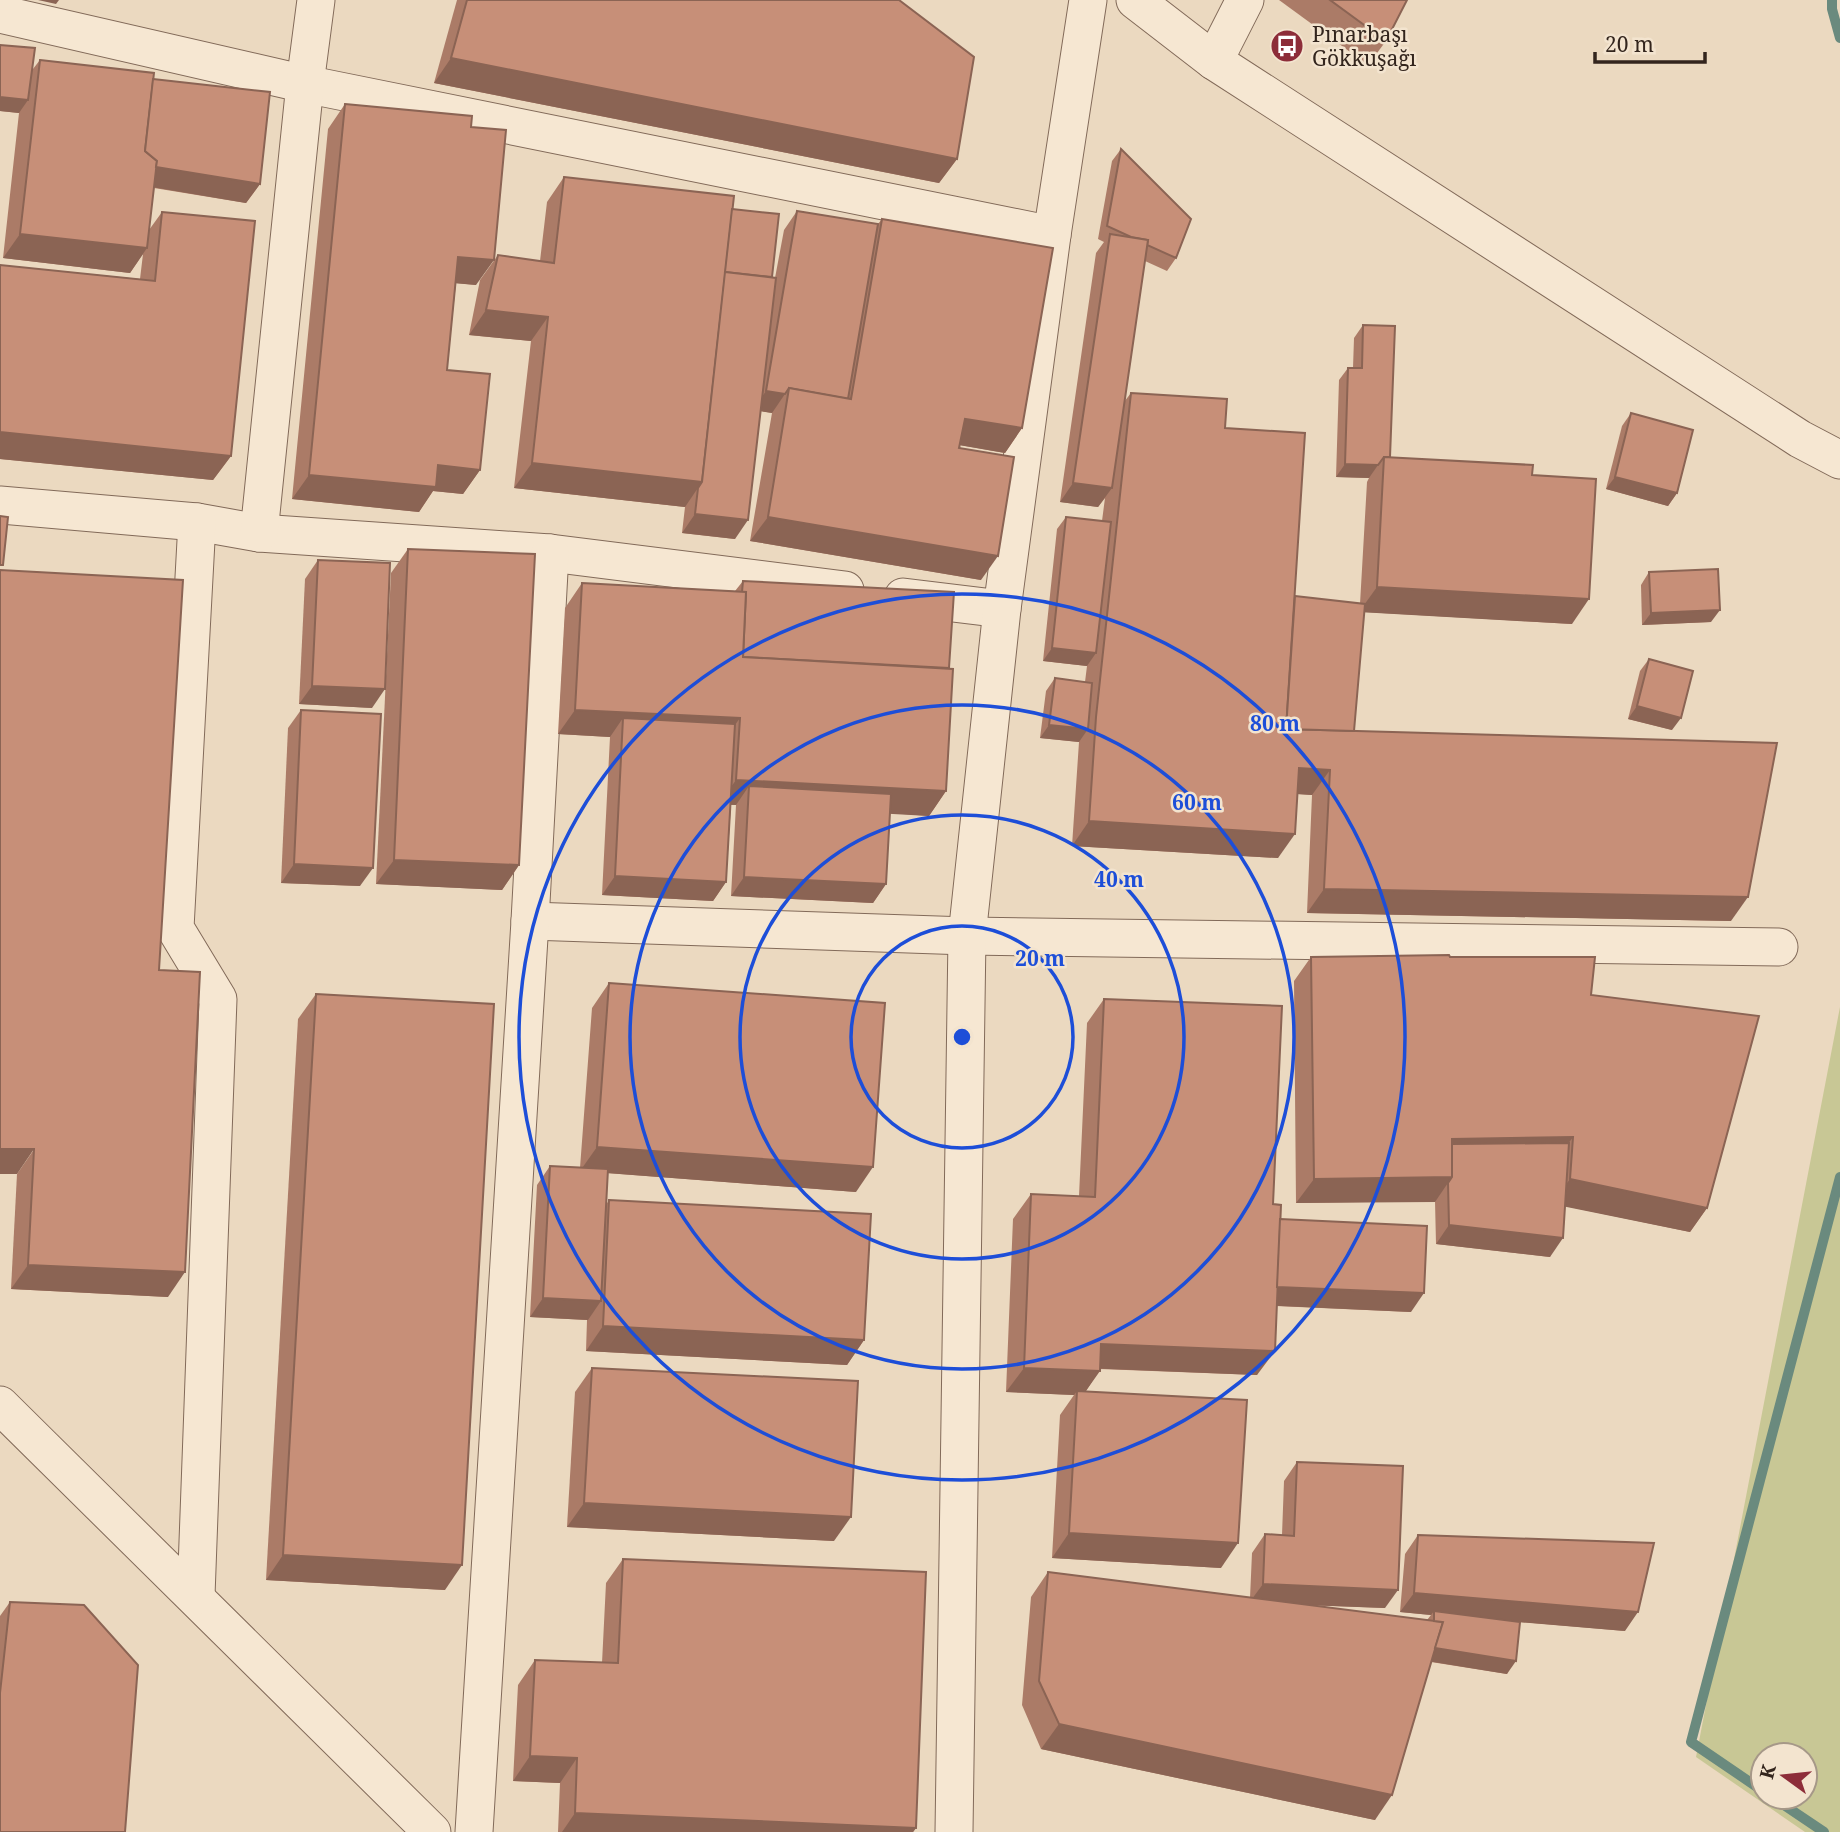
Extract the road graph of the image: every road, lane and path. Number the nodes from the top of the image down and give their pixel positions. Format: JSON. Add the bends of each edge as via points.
{"nodes":[{"id":1,"x":316,"y":0,"type":"edge"},
{"id":2,"x":1088,"y":0,"type":"edge"},
{"id":3,"x":1135,"y":0,"type":"edge"},
{"id":4,"x":1244,"y":0,"type":"edge"},
{"id":5,"x":0,"y":14,"type":"edge"},
{"id":6,"x":1214,"y":61,"type":"junction"},
{"id":7,"x":305,"y":84,"type":"junction"},
{"id":8,"x":1052,"y":235,"type":"junction"},
{"id":9,"x":1840,"y":460,"type":"edge"},
{"id":10,"x":0,"y":505,"type":"edge"},
{"id":11,"x":197,"y":522,"type":"junction"},
{"id":12,"x":259,"y":533,"type":"junction"},
{"id":13,"x":550,"y":553,"type":"junction"},
{"id":14,"x":1002,"y":609,"type":"junction"},
{"id":15,"x":530,"y":922,"type":"junction"},
{"id":16,"x":967,"y":936,"type":"junction"},
{"id":17,"x":1779,"y":947,"type":"dead end"},
{"id":18,"x":0,"y":1405,"type":"edge"},
{"id":19,"x":196,"y":1597,"type":"junction"},
{"id":20,"x":432,"y":1832,"type":"edge"},
{"id":21,"x":474,"y":1832,"type":"edge"},
{"id":22,"x":954,"y":1832,"type":"edge"}],
"edges":[{"from":1,"to":7,"type":"street"},
{"from":2,"to":8,"type":"street"},
{"from":3,"to":6,"type":"street"},
{"from":4,"to":6,"type":"street"},
{"from":5,"to":7,"type":"street"},
{"from":6,"to":9,"type":"street","via":[[1800,439]]},
{"from":7,"to":8,"type":"street"},
{"from":7,"to":12,"type":"street"},
{"from":8,"to":14,"type":"street"},
{"from":10,"to":11,"type":"street"},
{"from":11,"to":12,"type":"street"},
{"from":11,"to":19,"type":"street","via":[[175,928],[218,999]]},
{"from":12,"to":13,"type":"street"},
{"from":13,"to":14,"type":"street"},
{"from":13,"to":15,"type":"street"},
{"from":14,"to":16,"type":"street"},
{"from":15,"to":16,"type":"street"},
{"from":15,"to":21,"type":"street"},
{"from":16,"to":17,"type":"street"},
{"from":16,"to":22,"type":"street"},
{"from":18,"to":19,"type":"street"},
{"from":19,"to":20,"type":"street"}]}
